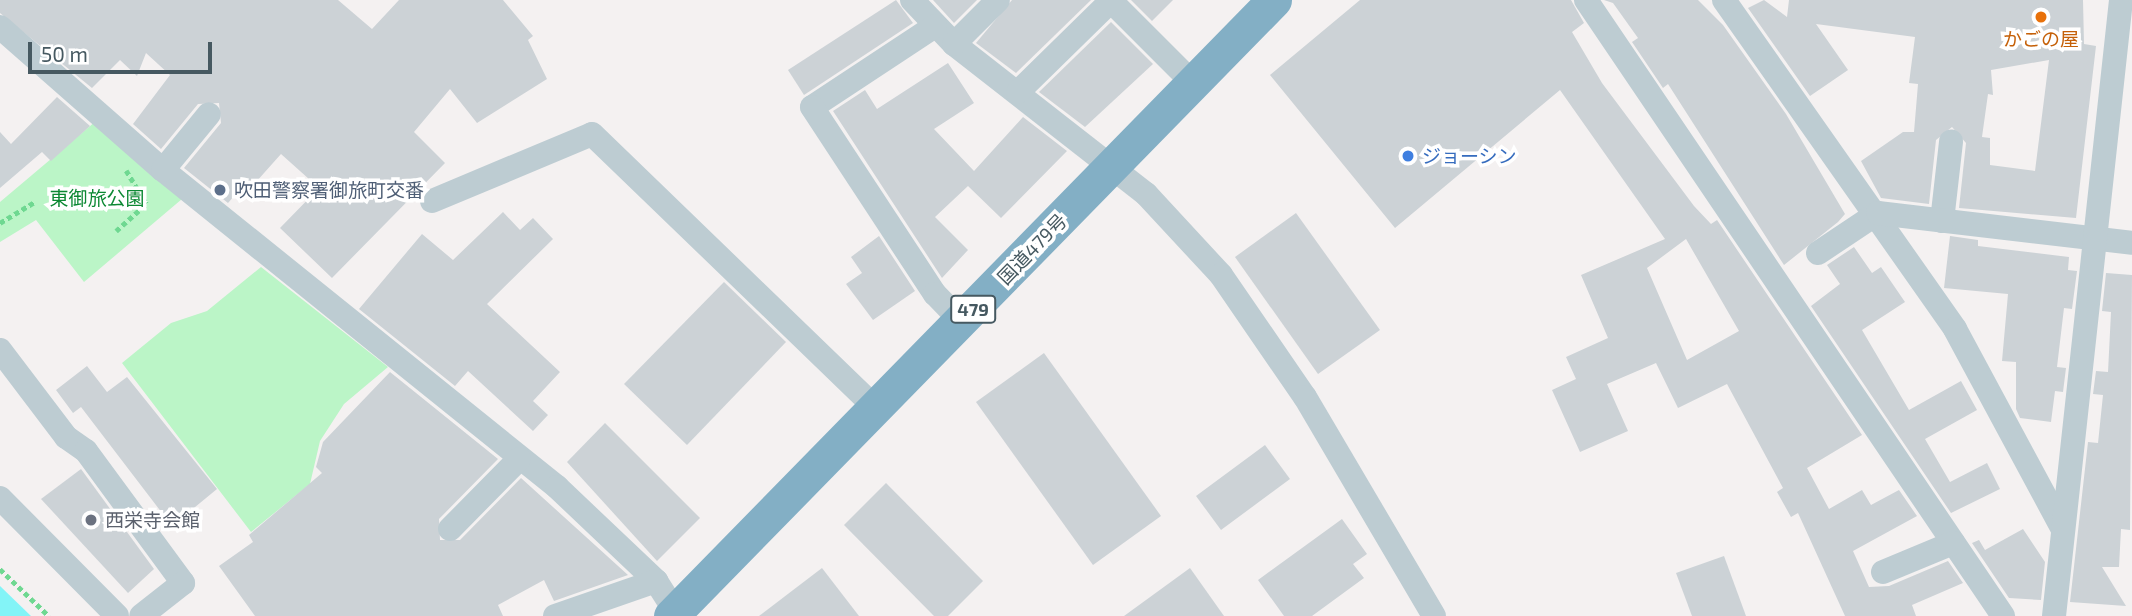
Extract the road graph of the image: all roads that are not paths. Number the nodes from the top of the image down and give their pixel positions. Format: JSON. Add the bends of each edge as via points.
{"nodes":[{"id":1,"x":912,"y":0,"type":"edge"},
{"id":2,"x":998,"y":0,"type":"edge"},
{"id":3,"x":1274,"y":0,"type":"edge"},
{"id":4,"x":1586,"y":0,"type":"edge"},
{"id":5,"x":1724,"y":0,"type":"edge"},
{"id":6,"x":2121,"y":0,"type":"edge"},
{"id":7,"x":935,"y":26,"type":"junction"},
{"id":8,"x":0,"y":27,"type":"edge"},
{"id":9,"x":954,"y":44,"type":"junction"},
{"id":10,"x":1193,"y":83,"type":"junction"},
{"id":11,"x":1018,"y":92,"type":"junction"},
{"id":12,"x":209,"y":114,"type":"dead end"},
{"id":13,"x":1951,"y":142,"type":"dead end"},
{"id":14,"x":1112,"y":166,"type":"junction"},
{"id":15,"x":163,"y":170,"type":"junction"},
{"id":16,"x":432,"y":201,"type":"dead end"},
{"id":17,"x":1878,"y":213,"type":"junction"},
{"id":18,"x":1942,"y":221,"type":"junction"},
{"id":19,"x":2093,"y":239,"type":"junction"},
{"id":20,"x":2132,"y":243,"type":"edge"},
{"id":21,"x":1818,"y":253,"type":"dead end"},
{"id":22,"x":961,"y":321,"type":"junction"},
{"id":23,"x":0,"y":350,"type":"edge"},
{"id":24,"x":877,"y":409,"type":"junction"},
{"id":25,"x":519,"y":459,"type":"junction"},
{"id":26,"x":0,"y":498,"type":"edge"},
{"id":27,"x":2062,"y":528,"type":"junction"},
{"id":28,"x":450,"y":529,"type":"dead end"},
{"id":29,"x":1952,"y":543,"type":"junction"},
{"id":30,"x":1883,"y":572,"type":"dead end"},
{"id":31,"x":656,"y":580,"type":"junction"},
{"id":32,"x":675,"y":614,"type":"edge"},
{"id":33,"x":117,"y":616,"type":"edge"},
{"id":34,"x":141,"y":616,"type":"edge"},
{"id":35,"x":555,"y":616,"type":"edge"},
{"id":36,"x":1434,"y":616,"type":"edge"},
{"id":37,"x":2003,"y":616,"type":"edge"},
{"id":38,"x":2054,"y":616,"type":"edge"}],
"edges":[{"from":1,"to":7,"type":"street"},
{"from":2,"to":9,"type":"street"},
{"from":3,"to":10,"type":"highway","name":"国道479号","number":"479"},
{"from":4,"to":29,"type":"street"},
{"from":5,"to":17,"type":"street"},
{"from":6,"to":19,"type":"street"},
{"from":7,"to":9,"type":"street"},
{"from":7,"to":22,"type":"street","via":[[812,107],[935,295]]},
{"from":8,"to":15,"type":"street"},
{"from":9,"to":11,"type":"street"},
{"from":10,"to":11,"type":"street","via":[[1111,1]]},
{"from":10,"to":14,"type":"highway","name":"国道479号","number":"479"},
{"from":11,"to":14,"type":"street"},
{"from":12,"to":15,"type":"street"},
{"from":13,"to":18,"type":"street"},
{"from":14,"to":22,"type":"highway","name":"国道479号","number":"479"},
{"from":14,"to":36,"type":"street","via":[[1221,275],[1312,408]]},
{"from":15,"to":25,"type":"street","via":[[381,348],[433,382]]},
{"from":16,"to":24,"type":"street","via":[[592,134]]},
{"from":17,"to":18,"type":"street"},
{"from":17,"to":21,"type":"street"},
{"from":17,"to":27,"type":"street","via":[[1955,329]]},
{"from":18,"to":19,"type":"street"},
{"from":19,"to":20,"type":"street"},
{"from":19,"to":27,"type":"street"},
{"from":22,"to":24,"type":"highway","name":"国道479号","number":"479"},
{"from":23,"to":34,"type":"street","via":[[66,437],[86,451],[183,583]]},
{"from":24,"to":32,"type":"highway","name":"国道479号","number":"479"},
{"from":25,"to":28,"type":"street"},
{"from":25,"to":31,"type":"street"},
{"from":26,"to":33,"type":"street"},
{"from":27,"to":38,"type":"street"},
{"from":29,"to":30,"type":"street"},
{"from":29,"to":37,"type":"street"},
{"from":31,"to":32,"type":"street"},
{"from":31,"to":35,"type":"street"}]}
